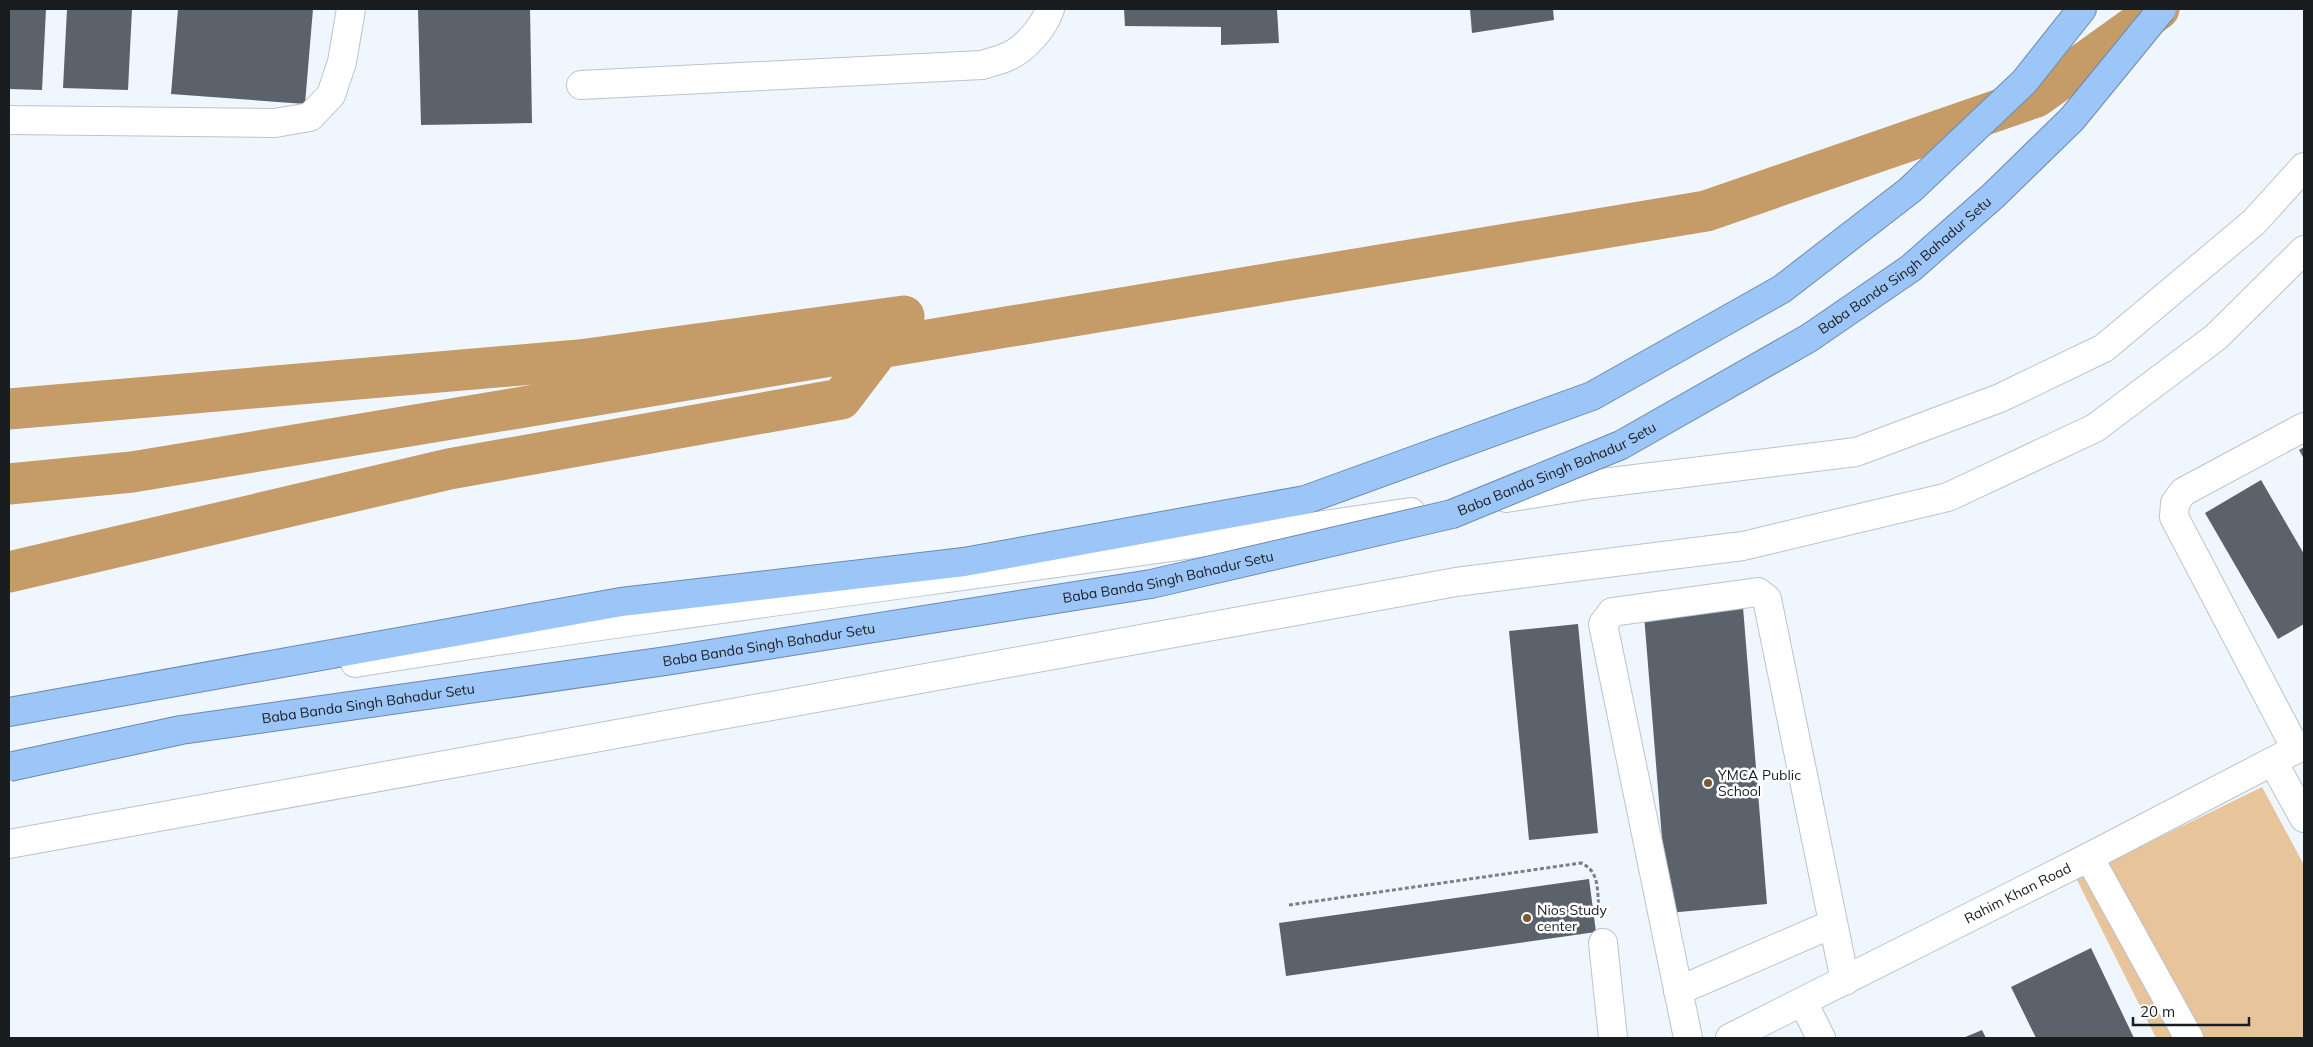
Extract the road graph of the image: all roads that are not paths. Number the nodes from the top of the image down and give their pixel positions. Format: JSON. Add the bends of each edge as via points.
{"nodes":[{"id":1,"x":351,"y":9,"type":"edge"},
{"id":2,"x":1050,"y":9,"type":"edge"},
{"id":3,"x":2082,"y":9,"type":"edge"},
{"id":4,"x":2162,"y":9,"type":"edge"},
{"id":5,"x":581,"y":85,"type":"dead end"},
{"id":6,"x":9,"y":120,"type":"edge"},
{"id":7,"x":2304,"y":167,"type":"edge"},
{"id":8,"x":2304,"y":250,"type":"edge"},
{"id":9,"x":2304,"y":427,"type":"edge"},
{"id":10,"x":9,"y":712,"type":"edge"},
{"id":11,"x":9,"y":723,"type":"edge"},
{"id":12,"x":2291,"y":752,"type":"edge"},
{"id":13,"x":9,"y":767,"type":"edge"},
{"id":14,"x":2304,"y":818,"type":"edge"},
{"id":15,"x":9,"y":844,"type":"edge"},
{"id":16,"x":2089,"y":857,"type":"junction"},
{"id":17,"x":1832,"y":924,"type":"junction"},
{"id":18,"x":1603,"y":943,"type":"road end"},
{"id":19,"x":1845,"y":981,"type":"junction"},
{"id":20,"x":1678,"y":991,"type":"junction"},
{"id":21,"x":1803,"y":1002,"type":"junction"},
{"id":22,"x":1613,"y":1038,"type":"edge"},
{"id":23,"x":1688,"y":1038,"type":"edge"},
{"id":24,"x":1730,"y":1038,"type":"edge"},
{"id":25,"x":1821,"y":1038,"type":"edge"},
{"id":26,"x":2189,"y":1038,"type":"edge"}],
"edges":[{"from":1,"to":6,"type":"street","via":[[342,62],[331,95],[310,117],[275,123]]},
{"from":2,"to":5,"type":"street","via":[[1030,40],[1010,56],[982,65]]},
{"from":3,"to":10,"type":"highway","via":[[2024,82],[1910,190],[1782,289],[1592,396],[1305,500],[964,562],[621,602]]},
{"from":4,"to":13,"type":"highway","name":"Baba Banda Singh Bahadur Setu","bridge":true,"via":[[2072,119],[1911,268],[1809,338],[1621,445],[1452,514],[1151,584],[666,661],[181,730]]},
{"from":7,"to":11,"type":"street","via":[[2254,222],[2104,348],[2000,398],[1856,452],[1594,484],[1183,547],[554,631],[136,698]]},
{"from":8,"to":15,"type":"street","via":[[2216,338],[2095,428],[1948,497],[1743,546],[1456,582]]},
{"from":9,"to":12,"type":"street","via":[[2182,492],[2175,503],[2174,517]]},
{"from":12,"to":14,"type":"street"},
{"from":12,"to":16,"type":"street","name":"Rahim Khan Road"},
{"from":16,"to":19,"type":"street","name":"Rahim Khan Road"},
{"from":16,"to":26,"type":"street"},
{"from":17,"to":19,"type":"street"},
{"from":17,"to":20,"type":"street"},
{"from":17,"to":20,"type":"street","via":[[1767,599],[1758,592],[1612,612],[1603,624]]},
{"from":18,"to":22,"type":"street"},
{"from":19,"to":21,"type":"street","name":"Rahim Khan Road"},
{"from":20,"to":23,"type":"street"},
{"from":21,"to":24,"type":"street","name":"Rahim Khan Road"},
{"from":21,"to":25,"type":"street"}]}
